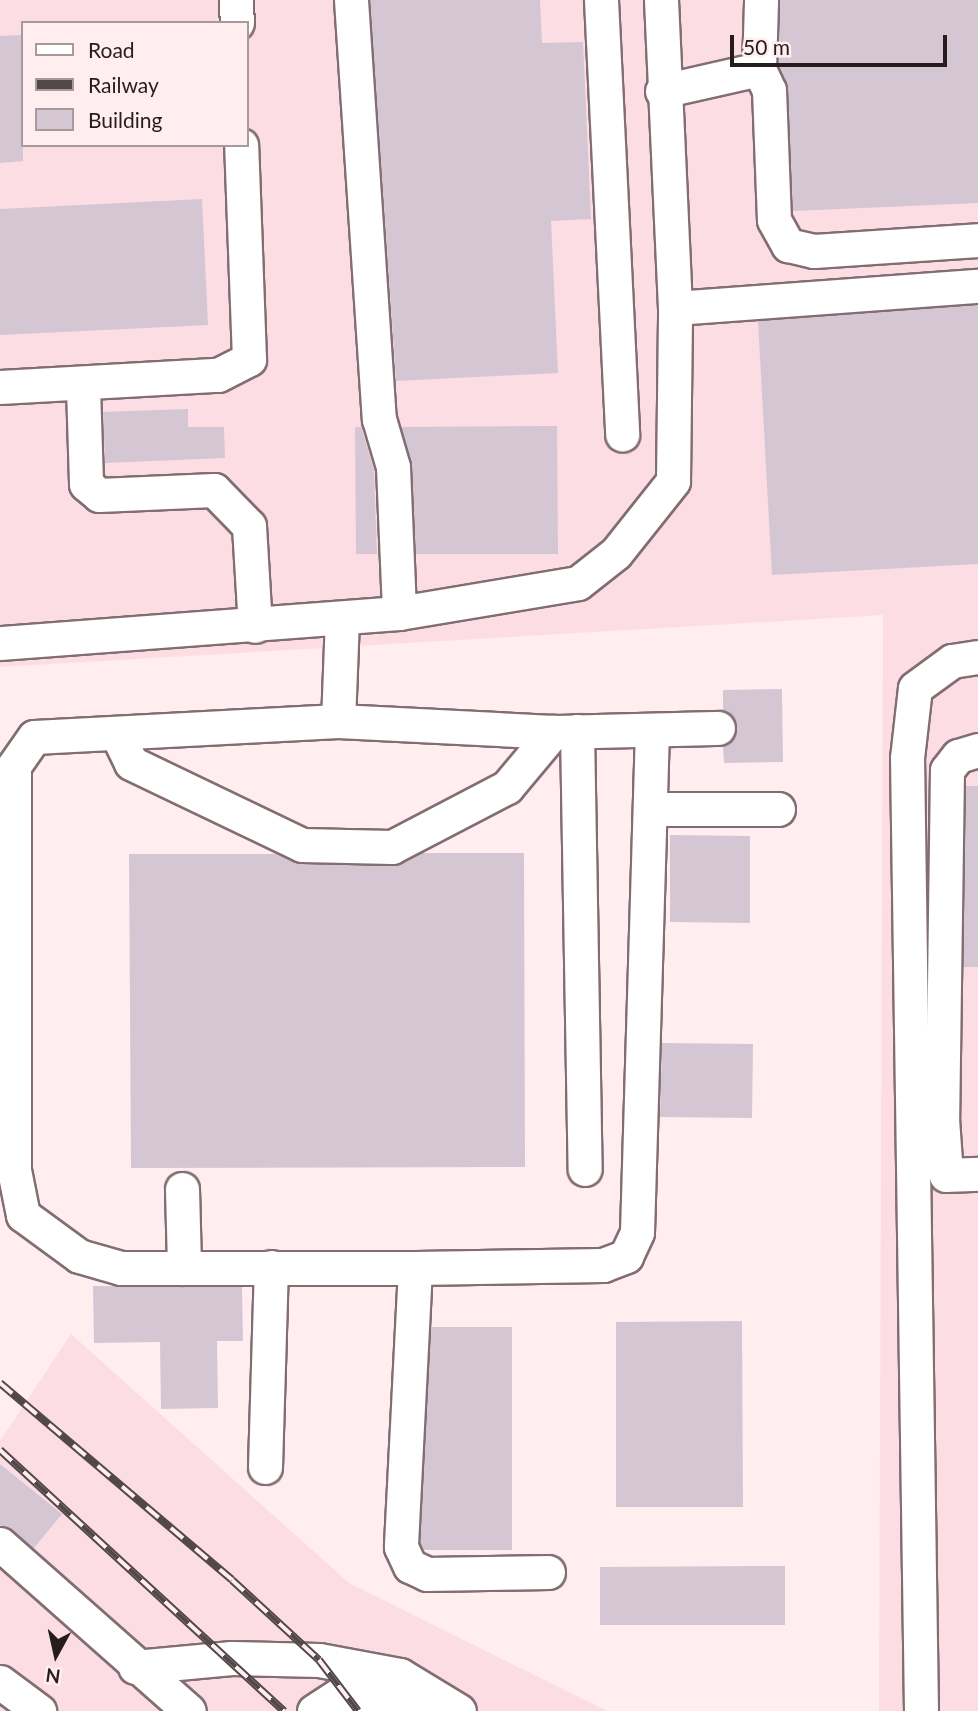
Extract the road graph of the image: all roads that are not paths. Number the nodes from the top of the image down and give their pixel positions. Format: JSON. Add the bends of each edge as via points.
{"nodes":[{"id":1,"x":236,"y":0,"type":"edge"},
{"id":2,"x":351,"y":0,"type":"edge"},
{"id":3,"x":601,"y":0,"type":"edge"},
{"id":4,"x":661,"y":0,"type":"edge"},
{"id":5,"x":761,"y":0,"type":"edge"},
{"id":6,"x":237,"y":21,"type":"edge"},
{"id":7,"x":759,"y":69,"type":"junction"},
{"id":8,"x":662,"y":92,"type":"junction"},
{"id":9,"x":242,"y":147,"type":"edge"},
{"id":10,"x":978,"y":240,"type":"edge"},
{"id":11,"x":978,"y":286,"type":"edge"},
{"id":12,"x":675,"y":308,"type":"junction"},
{"id":13,"x":0,"y":387,"type":"edge"},
{"id":14,"x":83,"y":387,"type":"junction"},
{"id":15,"x":622,"y":434,"type":"dead end"},
{"id":16,"x":399,"y":613,"type":"junction"},
{"id":17,"x":342,"y":618,"type":"junction"},
{"id":18,"x":255,"y":626,"type":"junction"},
{"id":19,"x":0,"y":643,"type":"edge"},
{"id":20,"x":978,"y":657,"type":"edge"},
{"id":21,"x":338,"y":721,"type":"junction"},
{"id":22,"x":718,"y":728,"type":"dead end"},
{"id":23,"x":652,"y":730,"type":"junction"},
{"id":24,"x":565,"y":731,"type":"junction"},
{"id":25,"x":117,"y":734,"type":"junction"},
{"id":26,"x":978,"y":750,"type":"edge"},
{"id":27,"x":652,"y":809,"type":"junction"},
{"id":28,"x":778,"y":809,"type":"dead end"},
{"id":29,"x":585,"y":1169,"type":"dead end"},
{"id":30,"x":978,"y":1174,"type":"edge"},
{"id":31,"x":182,"y":1189,"type":"dead end"},
{"id":32,"x":12,"y":1208,"type":"edge"},
{"id":33,"x":271,"y":1267,"type":"junction"},
{"id":34,"x":184,"y":1268,"type":"junction"},
{"id":35,"x":415,"y":1268,"type":"junction"},
{"id":36,"x":265,"y":1467,"type":"dead end"},
{"id":37,"x":0,"y":1544,"type":"edge"},
{"id":38,"x":548,"y":1572,"type":"dead end"},
{"id":39,"x":135,"y":1667,"type":"junction"},
{"id":40,"x":0,"y":1682,"type":"edge"},
{"id":41,"x":39,"y":1711,"type":"edge"},
{"id":42,"x":189,"y":1711,"type":"edge"},
{"id":43,"x":314,"y":1711,"type":"edge"},
{"id":44,"x":447,"y":1711,"type":"edge"},
{"id":45,"x":459,"y":1711,"type":"edge"},
{"id":46,"x":921,"y":1711,"type":"edge"}],
"edges":[{"from":1,"to":6,"type":"street"},
{"from":2,"to":16,"type":"street","via":[[379,419],[393,467]]},
{"from":3,"to":15,"type":"street"},
{"from":4,"to":8,"type":"street"},
{"from":5,"to":7,"type":"street"},
{"from":7,"to":8,"type":"street"},
{"from":7,"to":10,"type":"street","via":[[769,90],[774,220],[789,245],[814,251]]},
{"from":8,"to":12,"type":"street"},
{"from":9,"to":14,"type":"street","via":[[249,359],[218,375]]},
{"from":11,"to":12,"type":"street"},
{"from":12,"to":16,"type":"street","via":[[673,481],[616,554],[578,583]]},
{"from":13,"to":14,"type":"street"},
{"from":14,"to":18,"type":"street","via":[[86,484],[99,495],[214,490],[249,526]]},
{"from":16,"to":17,"type":"street"},
{"from":17,"to":18,"type":"street"},
{"from":17,"to":21,"type":"street"},
{"from":18,"to":19,"type":"street"},
{"from":20,"to":46,"type":"street","via":[[951,662],[915,688],[907,758]]},
{"from":21,"to":24,"type":"street"},
{"from":21,"to":25,"type":"street"},
{"from":22,"to":23,"type":"street"},
{"from":23,"to":24,"type":"street"},
{"from":23,"to":27,"type":"street"},
{"from":24,"to":25,"type":"street","via":[[508,787],[392,847],[302,845],[131,763]]},
{"from":24,"to":29,"type":"street"},
{"from":25,"to":32,"type":"street","via":[[34,737],[14,766]]},
{"from":26,"to":30,"type":"street","via":[[958,756],[947,770],[942,1119],[946,1175]]},
{"from":27,"to":28,"type":"street"},
{"from":27,"to":35,"type":"street","via":[[637,1232],[626,1256],[603,1265]]},
{"from":31,"to":34,"type":"street"},
{"from":32,"to":34,"type":"street","via":[[79,1256],[121,1268]]},
{"from":33,"to":34,"type":"street"},
{"from":33,"to":35,"type":"street"},
{"from":33,"to":36,"type":"street"},
{"from":35,"to":38,"type":"street","via":[[401,1547],[410,1566],[427,1574]]},
{"from":37,"to":39,"type":"street"},
{"from":39,"to":42,"type":"street"},
{"from":39,"to":45,"type":"street","via":[[232,1658],[319,1660],[400,1675]]},
{"from":40,"to":41,"type":"street"},
{"from":43,"to":44,"type":"street","via":[[342,1693]]}]}
